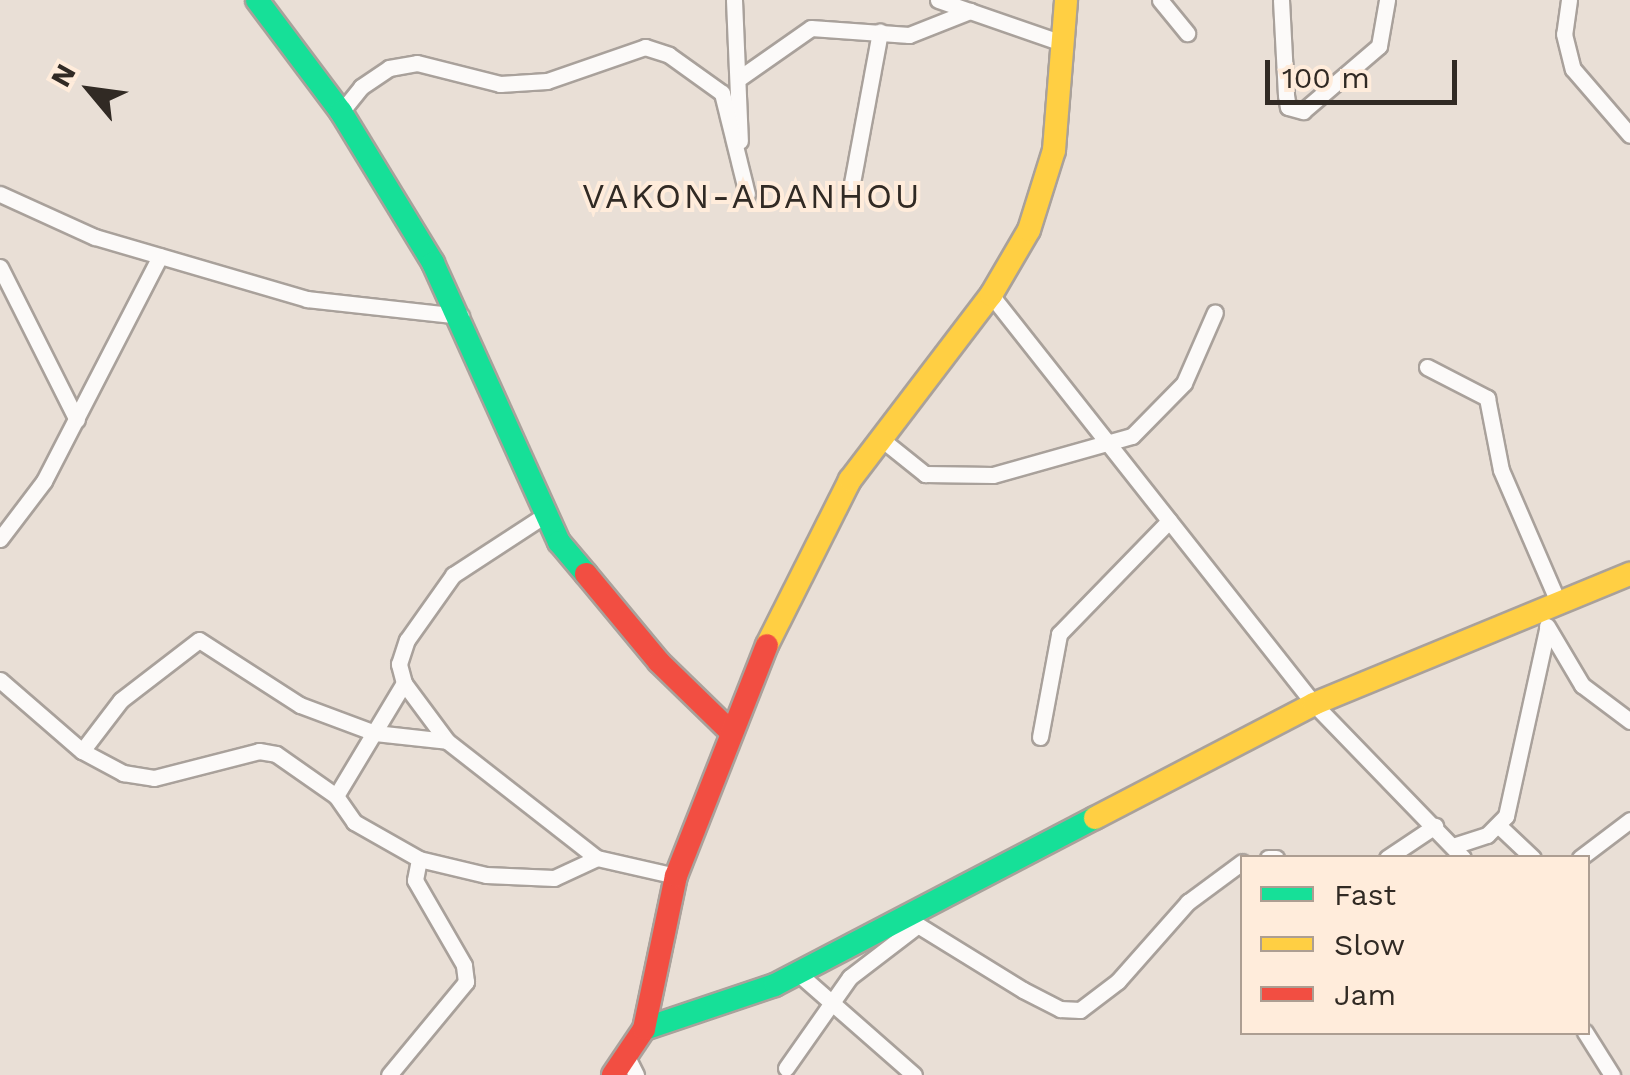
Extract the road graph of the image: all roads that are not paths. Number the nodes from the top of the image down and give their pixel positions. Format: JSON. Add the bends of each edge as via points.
{"nodes":[{"id":1,"x":256,"y":0,"type":"edge"},
{"id":2,"x":734,"y":0,"type":"edge"},
{"id":3,"x":938,"y":0,"type":"edge"},
{"id":4,"x":1066,"y":0,"type":"edge"},
{"id":5,"x":1160,"y":0,"type":"edge"},
{"id":6,"x":1281,"y":0,"type":"edge"},
{"id":7,"x":1387,"y":0,"type":"edge"},
{"id":8,"x":1569,"y":0,"type":"edge"},
{"id":9,"x":970,"y":11,"type":"junction"},
{"id":10,"x":880,"y":32,"type":"junction"},
{"id":11,"x":1187,"y":34,"type":"dead end"},
{"id":12,"x":1062,"y":43,"type":"junction"},
{"id":13,"x":741,"y":77,"type":"junction"},
{"id":14,"x":341,"y":112,"type":"junction"},
{"id":15,"x":1630,"y":135,"type":"edge"},
{"id":16,"x":739,"y":145,"type":"junction"},
{"id":17,"x":852,"y":183,"type":"dead end"},
{"id":18,"x":0,"y":194,"type":"edge"},
{"id":19,"x":747,"y":194,"type":"dead end"},
{"id":20,"x":160,"y":256,"type":"junction"},
{"id":21,"x":0,"y":266,"type":"edge"},
{"id":22,"x":992,"y":294,"type":"junction"},
{"id":23,"x":1215,"y":312,"type":"dead end"},
{"id":24,"x":462,"y":316,"type":"junction"},
{"id":25,"x":1427,"y":367,"type":"dead end"},
{"id":26,"x":78,"y":420,"type":"junction"},
{"id":27,"x":880,"y":438,"type":"junction"},
{"id":28,"x":1108,"y":443,"type":"junction"},
{"id":29,"x":545,"y":515,"type":"junction"},
{"id":30,"x":1169,"y":522,"type":"junction"},
{"id":31,"x":0,"y":538,"type":"edge"},
{"id":32,"x":1630,"y":574,"type":"edge"},
{"id":33,"x":1550,"y":613,"type":"junction"},
{"id":34,"x":0,"y":680,"type":"edge"},
{"id":35,"x":404,"y":682,"type":"junction"},
{"id":36,"x":1314,"y":704,"type":"junction"},
{"id":37,"x":1630,"y":721,"type":"edge"},
{"id":38,"x":728,"y":729,"type":"junction"},
{"id":39,"x":375,"y":733,"type":"junction"},
{"id":40,"x":1040,"y":736,"type":"dead end"},
{"id":41,"x":447,"y":741,"type":"junction"},
{"id":42,"x":82,"y":752,"type":"junction"},
{"id":43,"x":336,"y":796,"type":"junction"},
{"id":44,"x":1630,"y":820,"type":"edge"},
{"id":45,"x":1498,"y":825,"type":"junction"},
{"id":46,"x":1435,"y":826,"type":"junction"},
{"id":47,"x":1458,"y":852,"type":"edge"},
{"id":48,"x":1392,"y":855,"type":"edge"},
{"id":49,"x":1530,"y":855,"type":"edge"},
{"id":50,"x":1584,"y":855,"type":"edge"},
{"id":51,"x":598,"y":858,"type":"junction"},
{"id":52,"x":419,"y":859,"type":"junction"},
{"id":53,"x":1240,"y":863,"type":"edge"},
{"id":54,"x":676,"y":876,"type":"junction"},
{"id":55,"x":911,"y":924,"type":"junction"},
{"id":56,"x":799,"y":974,"type":"junction"},
{"id":57,"x":830,"y":1002,"type":"junction"},
{"id":58,"x":644,"y":1028,"type":"junction"},
{"id":59,"x":1587,"y":1035,"type":"edge"},
{"id":60,"x":786,"y":1068,"type":"dead end"},
{"id":61,"x":625,"y":1069,"type":"edge"},
{"id":62,"x":389,"y":1075,"type":"edge"},
{"id":63,"x":914,"y":1075,"type":"edge"},
{"id":64,"x":1612,"y":1075,"type":"edge"}],
"edges":[{"from":1,"to":14,"type":"main road"},
{"from":2,"to":13,"type":"street"},
{"from":3,"to":9,"type":"street"},
{"from":4,"to":12,"type":"main road"},
{"from":5,"to":11,"type":"street"},
{"from":6,"to":7,"type":"street","via":[[1288,107],[1303,111],[1380,46]]},
{"from":8,"to":15,"type":"street","via":[[1564,34],[1574,70]]},
{"from":9,"to":10,"type":"street","via":[[909,34]]},
{"from":9,"to":12,"type":"street"},
{"from":10,"to":13,"type":"street","via":[[811,28]]},
{"from":10,"to":17,"type":"street"},
{"from":12,"to":22,"type":"main road","via":[[1054,150],[1042,194]]},
{"from":13,"to":16,"type":"street"},
{"from":14,"to":16,"type":"street","via":[[389,68],[416,63],[500,84],[547,81],[645,47],[712,82]]},
{"from":14,"to":24,"type":"main road"},
{"from":16,"to":19,"type":"street"},
{"from":18,"to":20,"type":"street"},
{"from":20,"to":24,"type":"street","via":[[328,304]]},
{"from":20,"to":26,"type":"street"},
{"from":21,"to":26,"type":"street"},
{"from":22,"to":27,"type":"main road"},
{"from":22,"to":28,"type":"street"},
{"from":23,"to":28,"type":"street","via":[[1184,383],[1147,427]]},
{"from":24,"to":29,"type":"main road"},
{"from":25,"to":33,"type":"street","via":[[1487,398],[1500,470]]},
{"from":26,"to":31,"type":"street","via":[[29,504]]},
{"from":27,"to":28,"type":"street","via":[[926,474],[993,476]]},
{"from":27,"to":38,"type":"main road","via":[[792,584]]},
{"from":28,"to":30,"type":"street"},
{"from":29,"to":35,"type":"street","via":[[453,575],[422,611],[399,664]]},
{"from":29,"to":38,"type":"main road","via":[[600,596]]},
{"from":30,"to":36,"type":"street"},
{"from":30,"to":40,"type":"street","via":[[1098,586],[1059,634]]},
{"from":32,"to":33,"type":"main road"},
{"from":33,"to":36,"type":"main road"},
{"from":33,"to":37,"type":"street","via":[[1582,685]]},
{"from":33,"to":45,"type":"street","via":[[1506,816]]},
{"from":34,"to":42,"type":"street"},
{"from":35,"to":39,"type":"street"},
{"from":35,"to":41,"type":"street"},
{"from":36,"to":46,"type":"street"},
{"from":36,"to":55,"type":"main road"},
{"from":38,"to":54,"type":"main road"},
{"from":39,"to":41,"type":"street"},
{"from":39,"to":42,"type":"street","via":[[300,705],[200,640],[122,700]]},
{"from":39,"to":43,"type":"street"},
{"from":41,"to":51,"type":"street"},
{"from":42,"to":43,"type":"street","via":[[123,773],[154,778],[258,751],[276,754]]},
{"from":43,"to":52,"type":"street","via":[[354,822]]},
{"from":44,"to":50,"type":"street"},
{"from":45,"to":47,"type":"street"},
{"from":45,"to":49,"type":"street"},
{"from":46,"to":47,"type":"street"},
{"from":46,"to":48,"type":"street"},
{"from":51,"to":52,"type":"street","via":[[554,878],[486,875]]},
{"from":51,"to":54,"type":"street"},
{"from":52,"to":62,"type":"street","via":[[414,880],[464,966],[466,982]]},
{"from":53,"to":55,"type":"street","via":[[1188,902],[1118,981],[1080,1010],[1060,1010]]},
{"from":54,"to":58,"type":"main road"},
{"from":55,"to":56,"type":"main road"},
{"from":55,"to":57,"type":"street"},
{"from":56,"to":57,"type":"street"},
{"from":56,"to":58,"type":"main road"},
{"from":57,"to":60,"type":"street"},
{"from":57,"to":63,"type":"street"},
{"from":58,"to":61,"type":"main road"},
{"from":59,"to":64,"type":"street"}]}
